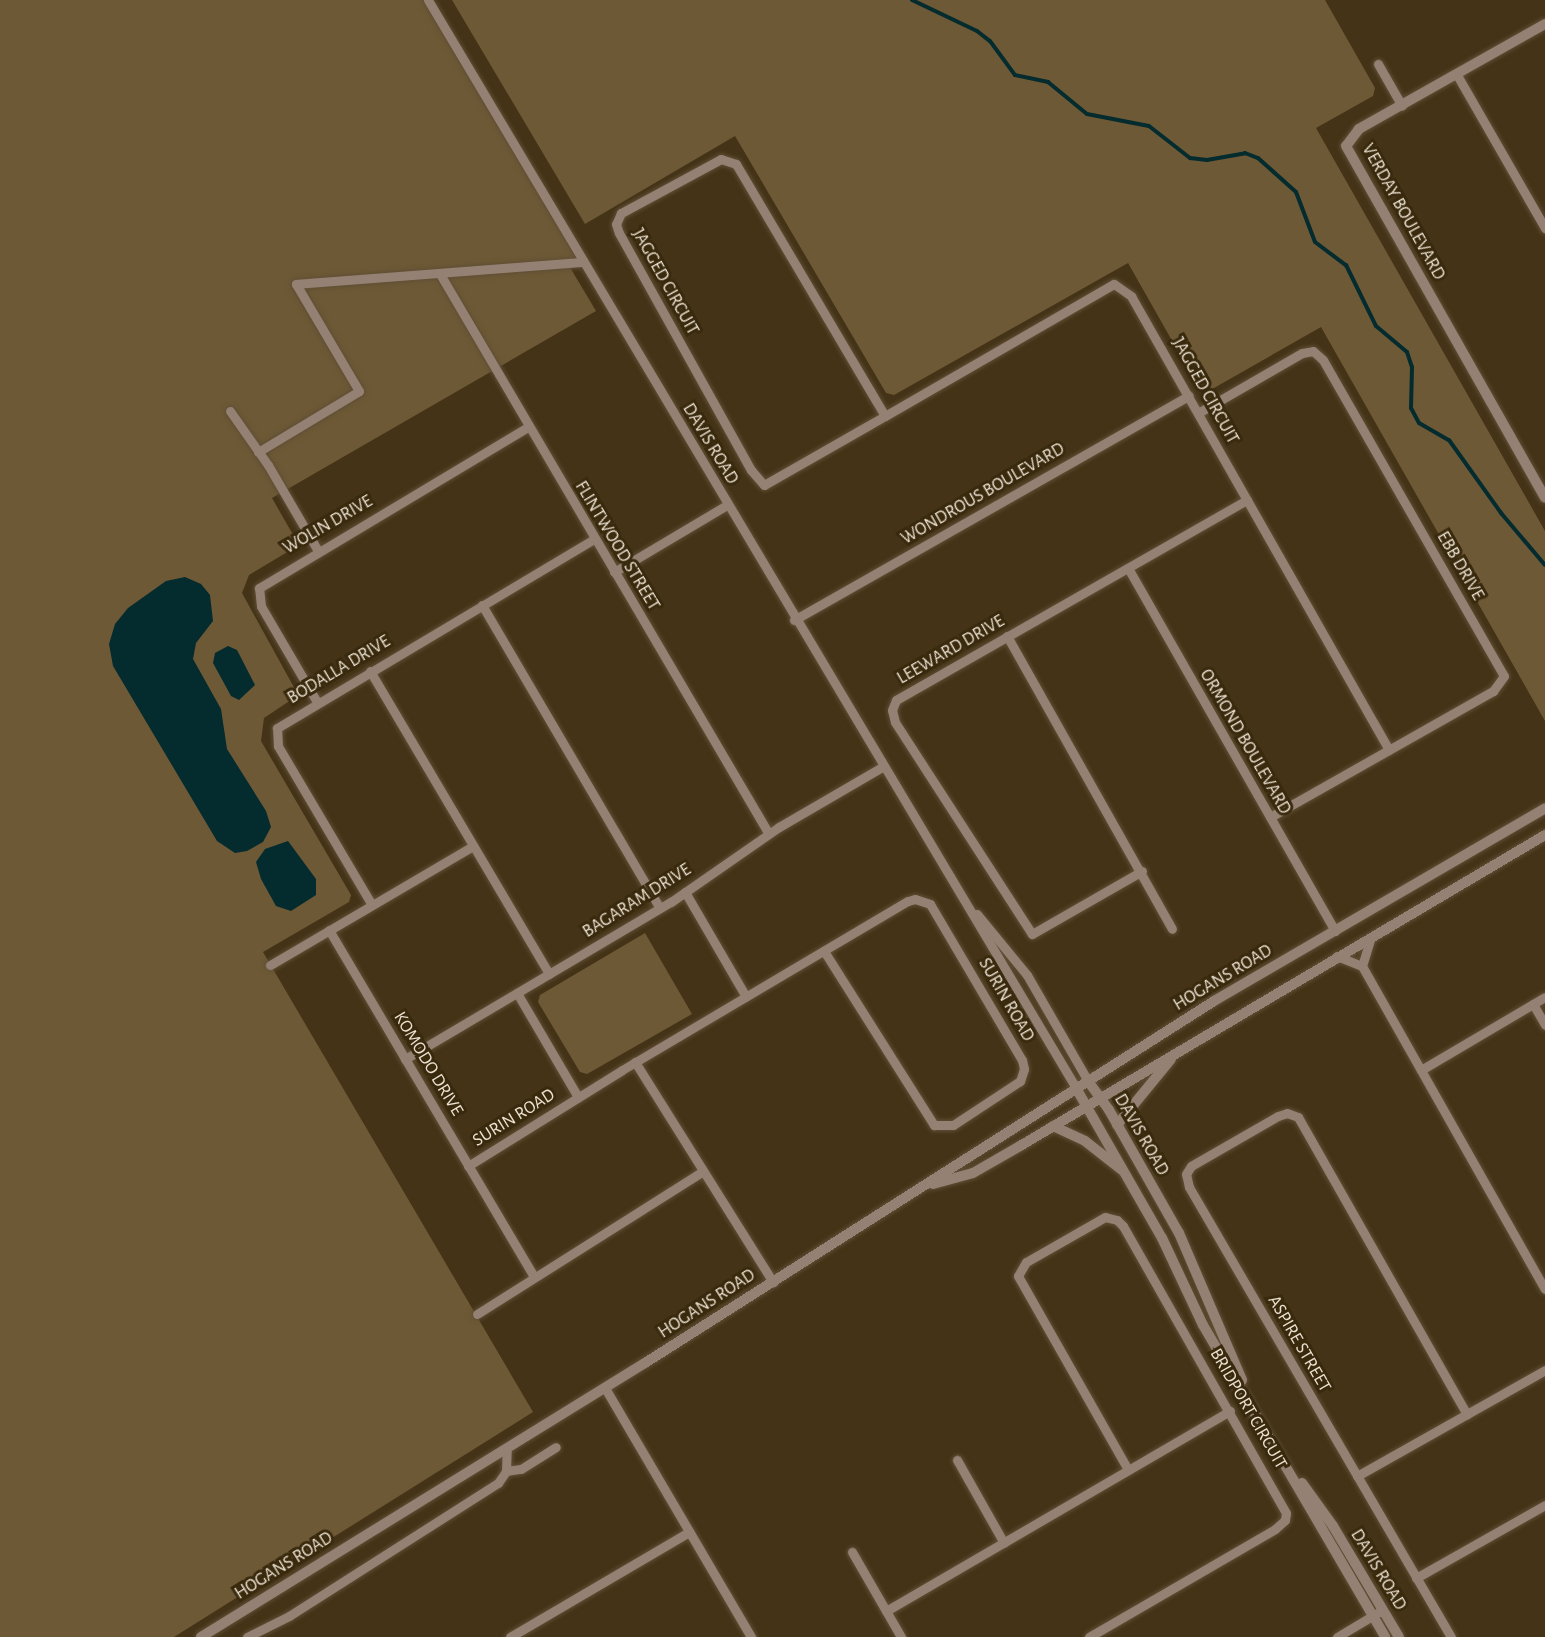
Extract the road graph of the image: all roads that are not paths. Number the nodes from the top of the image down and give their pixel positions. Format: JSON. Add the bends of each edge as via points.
{"nodes":[{"id":1,"x":428,"y":0,"type":"edge"},
{"id":2,"x":1545,"y":24,"type":"edge"},
{"id":3,"x":1378,"y":64,"type":"dead end"},
{"id":4,"x":1457,"y":75,"type":"junction"},
{"id":5,"x":1402,"y":106,"type":"junction"},
{"id":6,"x":1545,"y":228,"type":"edge"},
{"id":7,"x":583,"y":262,"type":"junction"},
{"id":8,"x":440,"y":274,"type":"junction"},
{"id":9,"x":1189,"y":396,"type":"junction"},
{"id":10,"x":230,"y":411,"type":"dead end"},
{"id":11,"x":1198,"y":413,"type":"junction"},
{"id":12,"x":885,"y":416,"type":"junction"},
{"id":13,"x":528,"y":427,"type":"junction"},
{"id":14,"x":258,"y":452,"type":"junction"},
{"id":15,"x":1541,"y":483,"type":"edge"},
{"id":16,"x":1545,"y":498,"type":"edge"},
{"id":17,"x":1247,"y":500,"type":"junction"},
{"id":18,"x":727,"y":505,"type":"junction"},
{"id":19,"x":594,"y":539,"type":"junction"},
{"id":20,"x":318,"y":551,"type":"junction"},
{"id":21,"x":1128,"y":568,"type":"junction"},
{"id":22,"x":614,"y":572,"type":"junction"},
{"id":23,"x":482,"y":605,"type":"junction"},
{"id":24,"x":794,"y":620,"type":"junction"},
{"id":25,"x":1007,"y":636,"type":"junction"},
{"id":26,"x":370,"y":671,"type":"junction"},
{"id":27,"x":318,"y":702,"type":"junction"},
{"id":28,"x":1389,"y":750,"type":"junction"},
{"id":29,"x":884,"y":766,"type":"junction"},
{"id":30,"x":1545,"y":808,"type":"edge"},
{"id":31,"x":1270,"y":818,"type":"junction"},
{"id":32,"x":769,"y":834,"type":"junction"},
{"id":33,"x":1545,"y":835,"type":"edge"},
{"id":34,"x":473,"y":846,"type":"junction"},
{"id":35,"x":1142,"y":871,"type":"junction"},
{"id":36,"x":685,"y":892,"type":"junction"},
{"id":37,"x":967,"y":903,"type":"junction"},
{"id":38,"x":372,"y":905,"type":"junction"},
{"id":39,"x":660,"y":908,"type":"junction"},
{"id":40,"x":1172,"y":929,"type":"dead end"},
{"id":41,"x":329,"y":930,"type":"junction"},
{"id":42,"x":1335,"y":931,"type":"junction"},
{"id":43,"x":1371,"y":937,"type":"junction"},
{"id":44,"x":824,"y":951,"type":"junction"},
{"id":45,"x":1337,"y":956,"type":"junction"},
{"id":46,"x":270,"y":965,"type":"dead end"},
{"id":47,"x":1362,"y":966,"type":"junction"},
{"id":48,"x":549,"y":974,"type":"junction"},
{"id":49,"x":517,"y":993,"type":"junction"},
{"id":50,"x":746,"y":997,"type":"junction"},
{"id":51,"x":1545,"y":997,"type":"edge"},
{"id":52,"x":1533,"y":1004,"type":"junction"},
{"id":53,"x":1545,"y":1025,"type":"edge"},
{"id":54,"x":1177,"y":1053,"type":"junction"},
{"id":55,"x":405,"y":1059,"type":"junction"},
{"id":56,"x":635,"y":1062,"type":"junction"},
{"id":57,"x":1421,"y":1070,"type":"junction"},
{"id":58,"x":1088,"y":1081,"type":"junction"},
{"id":59,"x":1076,"y":1088,"type":"junction"},
{"id":60,"x":578,"y":1097,"type":"junction"},
{"id":61,"x":1100,"y":1097,"type":"junction"},
{"id":62,"x":1088,"y":1105,"type":"junction"},
{"id":63,"x":1117,"y":1125,"type":"junction"},
{"id":64,"x":1053,"y":1126,"type":"junction"},
{"id":65,"x":468,"y":1166,"type":"junction"},
{"id":66,"x":702,"y":1172,"type":"junction"},
{"id":67,"x":1125,"y":1172,"type":"junction"},
{"id":68,"x":924,"y":1186,"type":"junction"},
{"id":69,"x":534,"y":1277,"type":"junction"},
{"id":70,"x":773,"y":1281,"type":"junction"},
{"id":71,"x":1545,"y":1289,"type":"edge"},
{"id":72,"x":477,"y":1314,"type":"dead end"},
{"id":73,"x":1545,"y":1370,"type":"edge"},
{"id":74,"x":605,"y":1388,"type":"junction"},
{"id":75,"x":1251,"y":1402,"type":"junction"},
{"id":76,"x":1230,"y":1411,"type":"junction"},
{"id":77,"x":1467,"y":1414,"type":"junction"},
{"id":78,"x":556,"y":1447,"type":"dead end"},
{"id":79,"x":507,"y":1448,"type":"junction"},
{"id":80,"x":957,"y":1460,"type":"dead end"},
{"id":81,"x":1286,"y":1461,"type":"junction"},
{"id":82,"x":1128,"y":1470,"type":"junction"},
{"id":83,"x":506,"y":1471,"type":"junction"},
{"id":84,"x":1357,"y":1476,"type":"junction"},
{"id":85,"x":1545,"y":1505,"type":"edge"},
{"id":86,"x":689,"y":1532,"type":"junction"},
{"id":87,"x":1004,"y":1543,"type":"junction"},
{"id":88,"x":852,"y":1552,"type":"dead end"},
{"id":89,"x":1416,"y":1578,"type":"junction"},
{"id":90,"x":1383,"y":1610,"type":"junction"},
{"id":91,"x":886,"y":1611,"type":"junction"},
{"id":92,"x":1372,"y":1616,"type":"junction"},
{"id":93,"x":201,"y":1637,"type":"edge"},
{"id":94,"x":247,"y":1637,"type":"edge"},
{"id":95,"x":510,"y":1637,"type":"edge"},
{"id":96,"x":751,"y":1637,"type":"edge"},
{"id":97,"x":901,"y":1637,"type":"edge"},
{"id":98,"x":1089,"y":1637,"type":"edge"},
{"id":99,"x":1337,"y":1637,"type":"edge"},
{"id":100,"x":1385,"y":1637,"type":"edge"},
{"id":101,"x":1399,"y":1637,"type":"edge"},
{"id":102,"x":1451,"y":1637,"type":"edge"}],
"edges":[{"from":1,"to":7,"type":"street","name":"DAVIS ROAD"},
{"from":2,"to":4,"type":"street","name":"VERDAY BOULEVARD"},
{"from":3,"to":5,"type":"street"},
{"from":4,"to":5,"type":"street","name":"VERDAY BOULEVARD"},
{"from":4,"to":6,"type":"street"},
{"from":5,"to":15,"type":"street","name":"VERDAY BOULEVARD","via":[[1359,129],[1346,147]]},
{"from":7,"to":8,"type":"street"},
{"from":7,"to":18,"type":"street","name":"DAVIS ROAD"},
{"from":8,"to":13,"type":"street","name":"FLINTWOOD STREET"},
{"from":8,"to":14,"type":"street","via":[[296,284],[359,391]]},
{"from":9,"to":11,"type":"street","name":"JAGGED CIRCUIT"},
{"from":9,"to":12,"type":"street","name":"JAGGED CIRCUIT","via":[[1131,296],[1114,284]]},
{"from":9,"to":24,"type":"street","name":"WONDROUS BOULEVARD"},
{"from":10,"to":14,"type":"street"},
{"from":11,"to":17,"type":"street","name":"JAGGED CIRCUIT"},
{"from":11,"to":28,"type":"street","name":"EBB DRIVE","via":[[1302,353],[1313,351],[1323,360],[1504,676],[1493,691]]},
{"from":12,"to":12,"type":"street","name":"JAGGED CIRCUIT","via":[[764,485],[750,470],[619,233],[616,224],[621,213],[721,159],[736,164]]},
{"from":13,"to":19,"type":"street","name":"FLINTWOOD STREET"},
{"from":13,"to":20,"type":"street","name":"WOLIN DRIVE"},
{"from":14,"to":20,"type":"street"},
{"from":15,"to":16,"type":"street","name":"VERDAY BOULEVARD"},
{"from":17,"to":21,"type":"street","name":"LEEWARD DRIVE"},
{"from":17,"to":28,"type":"street","name":"JAGGED CIRCUIT"},
{"from":18,"to":22,"type":"street"},
{"from":18,"to":24,"type":"street","name":"DAVIS ROAD"},
{"from":19,"to":22,"type":"street","name":"FLINTWOOD STREET"},
{"from":19,"to":23,"type":"street","name":"BODALLA DRIVE"},
{"from":20,"to":27,"type":"street","name":"WOLIN DRIVE","via":[[267,580],[257,592],[261,606]]},
{"from":21,"to":25,"type":"street","name":"LEEWARD DRIVE"},
{"from":21,"to":31,"type":"street","name":"ORMOND BOULEVARD"},
{"from":22,"to":32,"type":"street","name":"FLINTWOOD STREET"},
{"from":23,"to":26,"type":"street","name":"BODALLA DRIVE"},
{"from":23,"to":39,"type":"street"},
{"from":24,"to":29,"type":"street","name":"DAVIS ROAD"},
{"from":25,"to":35,"type":"street"},
{"from":25,"to":35,"type":"street","name":"LEEWARD DRIVE","via":[[896,700],[892,710],[895,722],[1032,934]]},
{"from":26,"to":27,"type":"street","name":"BODALLA DRIVE"},
{"from":26,"to":34,"type":"street"},
{"from":27,"to":38,"type":"street","name":"BODALLA DRIVE","via":[[280,724],[276,741]]},
{"from":28,"to":31,"type":"street","name":"EBB DRIVE"},
{"from":29,"to":32,"type":"street","name":"BAGARAM DRIVE"},
{"from":29,"to":37,"type":"street","name":"DAVIS ROAD"},
{"from":30,"to":42,"type":"street","name":"HOGANS ROAD"},
{"from":31,"to":42,"type":"street","name":"ORMOND BOULEVARD"},
{"from":32,"to":36,"type":"street","name":"BAGARAM DRIVE"},
{"from":33,"to":43,"type":"street","name":"HOGANS ROAD"},
{"from":34,"to":38,"type":"street"},
{"from":34,"to":48,"type":"street"},
{"from":35,"to":40,"type":"street"},
{"from":36,"to":39,"type":"street","name":"BAGARAM DRIVE"},
{"from":36,"to":50,"type":"street"},
{"from":37,"to":58,"type":"street","name":"DAVIS ROAD","via":[[1027,975]]},
{"from":37,"to":59,"type":"street","name":"DAVIS ROAD"},
{"from":38,"to":41,"type":"street"},
{"from":39,"to":48,"type":"street","name":"BAGARAM DRIVE"},
{"from":41,"to":46,"type":"street"},
{"from":41,"to":55,"type":"street","name":"KOMODO DRIVE"},
{"from":42,"to":58,"type":"street","name":"HOGANS ROAD"},
{"from":43,"to":45,"type":"street","name":"HOGANS ROAD"},
{"from":43,"to":47,"type":"street"},
{"from":44,"to":44,"type":"street","name":"SURIN ROAD","via":[[934,1125],[953,1125],[1020,1081],[1022,1060],[927,901],[908,901]]},
{"from":44,"to":50,"type":"street","name":"SURIN ROAD"},
{"from":45,"to":47,"type":"street"},
{"from":45,"to":54,"type":"street","name":"HOGANS ROAD"},
{"from":47,"to":57,"type":"street"},
{"from":48,"to":49,"type":"street","name":"BAGARAM DRIVE"},
{"from":49,"to":55,"type":"street","name":"BAGARAM DRIVE"},
{"from":49,"to":60,"type":"street"},
{"from":50,"to":56,"type":"street","name":"SURIN ROAD"},
{"from":51,"to":52,"type":"street"},
{"from":52,"to":53,"type":"street"},
{"from":52,"to":57,"type":"street"},
{"from":54,"to":61,"type":"street","name":"HOGANS ROAD"},
{"from":54,"to":63,"type":"street"},
{"from":55,"to":65,"type":"street","name":"KOMODO DRIVE"},
{"from":56,"to":60,"type":"street","name":"SURIN ROAD"},
{"from":56,"to":66,"type":"street"},
{"from":57,"to":71,"type":"street"},
{"from":58,"to":59,"type":"street","name":"HOGANS ROAD"},
{"from":58,"to":61,"type":"street","name":"DAVIS ROAD"},
{"from":59,"to":62,"type":"street","name":"DAVIS ROAD"},
{"from":59,"to":68,"type":"street","name":"HOGANS ROAD"},
{"from":60,"to":65,"type":"street","name":"SURIN ROAD"},
{"from":61,"to":62,"type":"street","name":"HOGANS ROAD"},
{"from":61,"to":63,"type":"street","name":"DAVIS ROAD"},
{"from":62,"to":64,"type":"street","name":"HOGANS ROAD"},
{"from":62,"to":67,"type":"street","name":"DAVIS ROAD"},
{"from":63,"to":75,"type":"street","name":"DAVIS ROAD","via":[[1188,1252]]},
{"from":64,"to":67,"type":"street","via":[[1084,1141]]},
{"from":64,"to":68,"type":"street","name":"HOGANS ROAD","via":[[973,1173]]},
{"from":65,"to":69,"type":"street","name":"KOMODO DRIVE"},
{"from":66,"to":69,"type":"street"},
{"from":66,"to":70,"type":"street"},
{"from":67,"to":75,"type":"street","name":"DAVIS ROAD","via":[[1171,1254],[1203,1324]]},
{"from":68,"to":70,"type":"street","name":"HOGANS ROAD"},
{"from":69,"to":72,"type":"street"},
{"from":70,"to":74,"type":"street","name":"HOGANS ROAD"},
{"from":73,"to":77,"type":"street"},
{"from":74,"to":79,"type":"street","name":"HOGANS ROAD"},
{"from":74,"to":86,"type":"street"},
{"from":75,"to":81,"type":"street","name":"DAVIS ROAD"},
{"from":76,"to":82,"type":"street"},
{"from":76,"to":82,"type":"street","name":"BRIDPORT CIRCUIT","via":[[1117,1220],[1099,1220],[1026,1262],[1019,1271],[1021,1286]]},
{"from":76,"to":98,"type":"street","name":"BRIDPORT CIRCUIT","via":[[1282,1500],[1285,1520]]},
{"from":77,"to":84,"type":"street"},
{"from":77,"to":84,"type":"street","name":"ASPIRE STREET","via":[[1301,1121],[1291,1114],[1278,1116],[1195,1163],[1185,1179]]},
{"from":78,"to":83,"type":"street","via":[[521,1469]]},
{"from":79,"to":83,"type":"street"},
{"from":79,"to":93,"type":"street","name":"HOGANS ROAD"},
{"from":80,"to":87,"type":"street"},
{"from":81,"to":90,"type":"street","name":"DAVIS ROAD","via":[[1333,1526]]},
{"from":81,"to":92,"type":"street","name":"DAVIS ROAD"},
{"from":82,"to":87,"type":"street"},
{"from":83,"to":94,"type":"street","via":[[493,1486],[289,1616]]},
{"from":84,"to":89,"type":"street","name":"ASPIRE STREET"},
{"from":85,"to":89,"type":"street"},
{"from":86,"to":95,"type":"street"},
{"from":86,"to":96,"type":"street"},
{"from":87,"to":91,"type":"street"},
{"from":88,"to":91,"type":"street"},
{"from":89,"to":102,"type":"street","name":"ASPIRE STREET"},
{"from":90,"to":92,"type":"street"},
{"from":90,"to":101,"type":"street","name":"DAVIS ROAD"},
{"from":91,"to":97,"type":"street"},
{"from":92,"to":99,"type":"street"},
{"from":92,"to":100,"type":"street","name":"DAVIS ROAD"}]}
